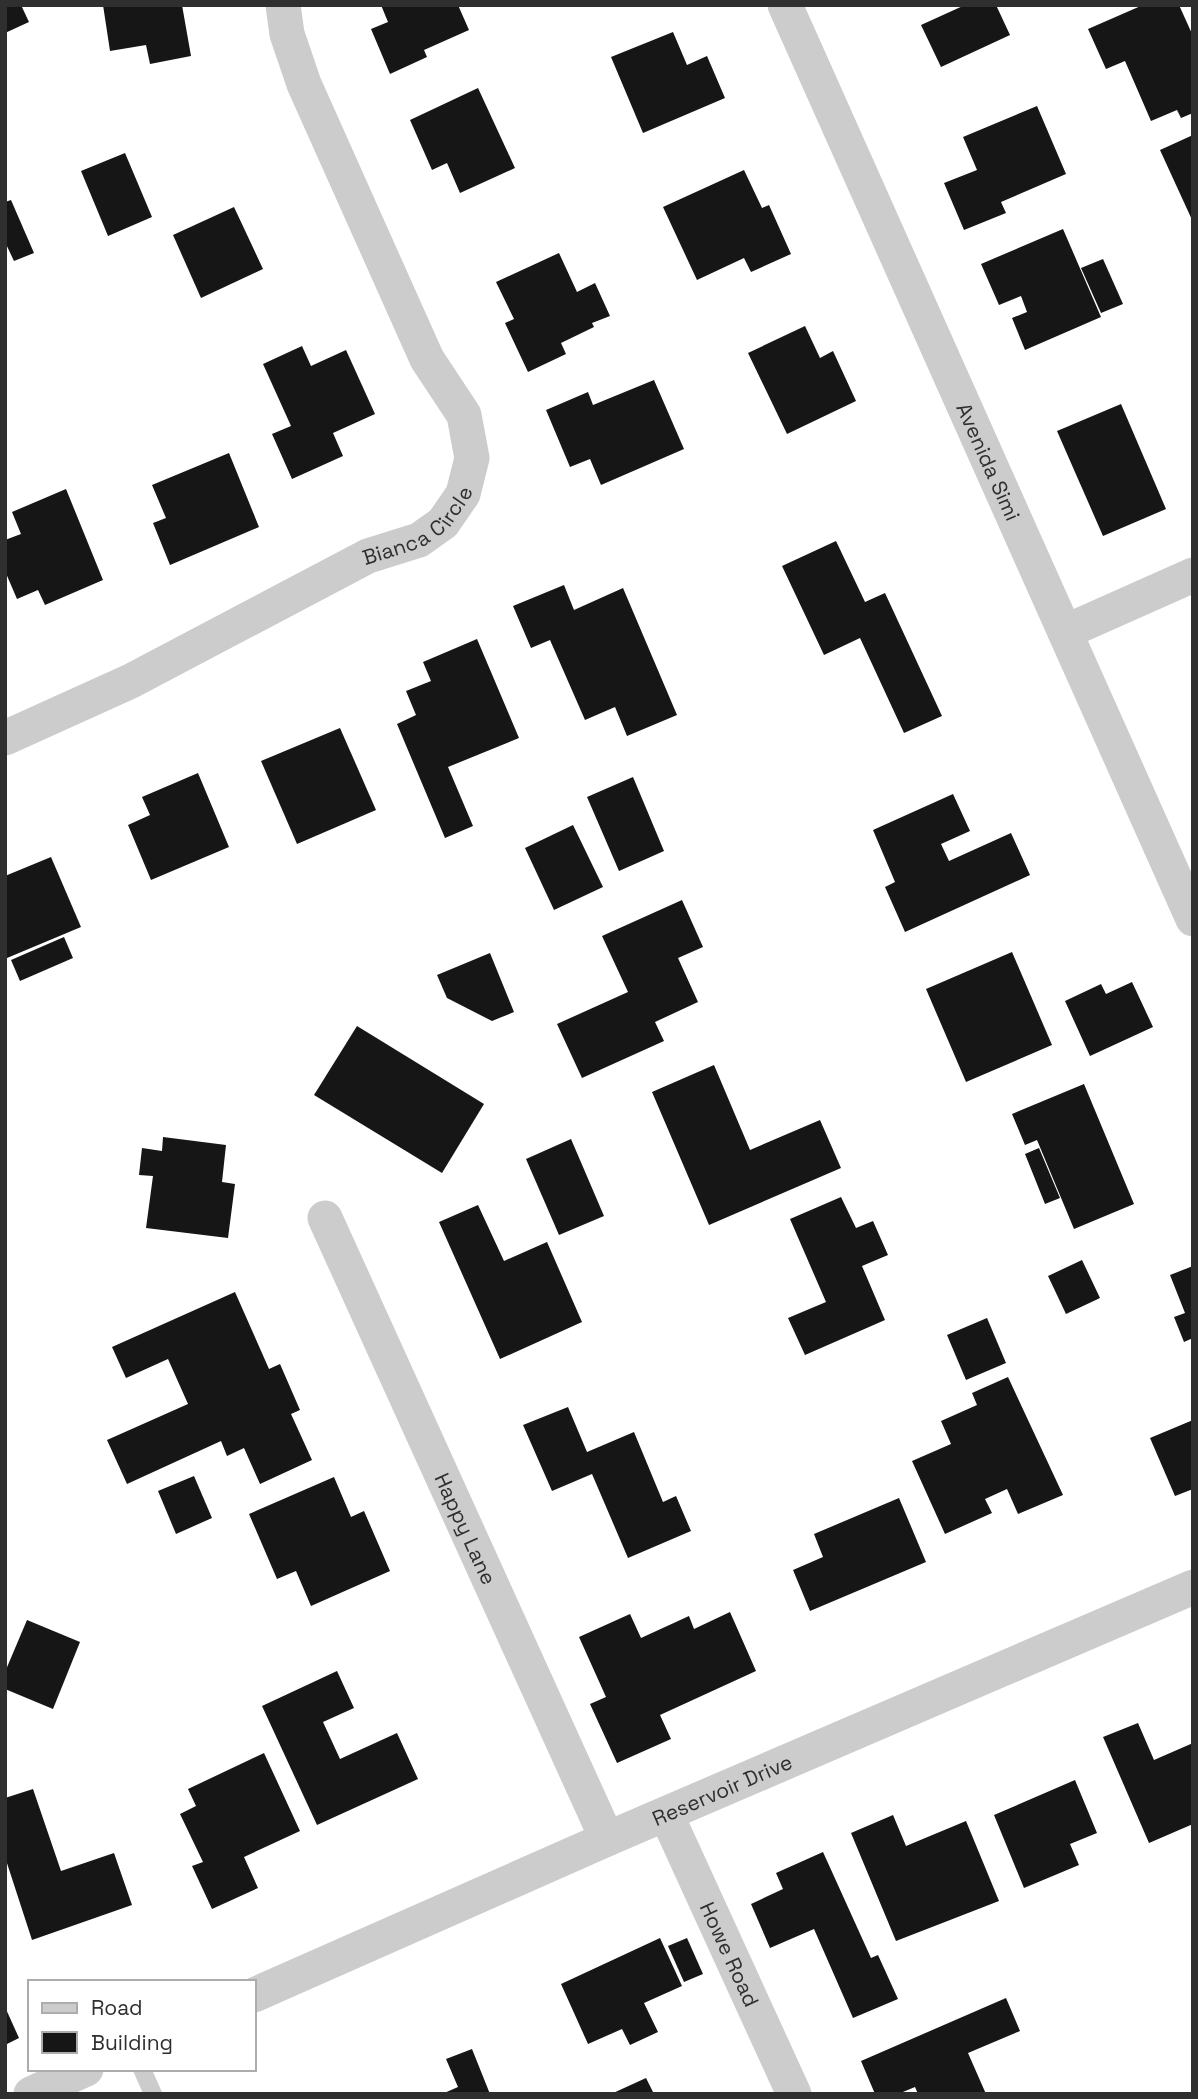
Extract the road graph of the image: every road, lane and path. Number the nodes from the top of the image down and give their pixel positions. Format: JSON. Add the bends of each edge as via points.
{"nodes":[{"id":1,"x":283,"y":5,"type":"edge"},
{"id":2,"x":785,"y":5,"type":"edge"},
{"id":3,"x":1193,"y":575,"type":"edge"},
{"id":4,"x":1065,"y":632,"type":"junction"},
{"id":5,"x":5,"y":738,"type":"edge"},
{"id":6,"x":1193,"y":919,"type":"edge"},
{"id":7,"x":326,"y":1218,"type":"dead end"},
{"id":8,"x":1193,"y":1587,"type":"edge"},
{"id":9,"x":666,"y":1814,"type":"junction"},
{"id":10,"x":607,"y":1839,"type":"junction"},
{"id":11,"x":256,"y":1994,"type":"edge"},
{"id":12,"x":82,"y":2071,"type":"edge"},
{"id":13,"x":143,"y":2071,"type":"edge"},
{"id":14,"x":31,"y":2094,"type":"edge"},
{"id":15,"x":153,"y":2094,"type":"edge"},
{"id":16,"x":794,"y":2094,"type":"edge"}],
"edges":[{"from":1,"to":5,"type":"street","name":"Bianca Circle","via":[[287,34],[309,96],[426,359],[464,415],[472,458],[463,494],[443,523],[419,540],[368,556],[131,681]]},
{"from":2,"to":4,"type":"street","name":"Avenida Simi"},
{"from":3,"to":4,"type":"street"},
{"from":4,"to":6,"type":"street","name":"Avenida Simi"},
{"from":7,"to":10,"type":"street","name":"Happy Lane"},
{"from":8,"to":9,"type":"street","name":"Reservoir Drive"},
{"from":9,"to":10,"type":"street","name":"Reservoir Drive"},
{"from":9,"to":16,"type":"street","name":"Howe Road"},
{"from":10,"to":11,"type":"street","name":"Reservoir Drive"},
{"from":12,"to":14,"type":"street"},
{"from":13,"to":15,"type":"lane"}]}
